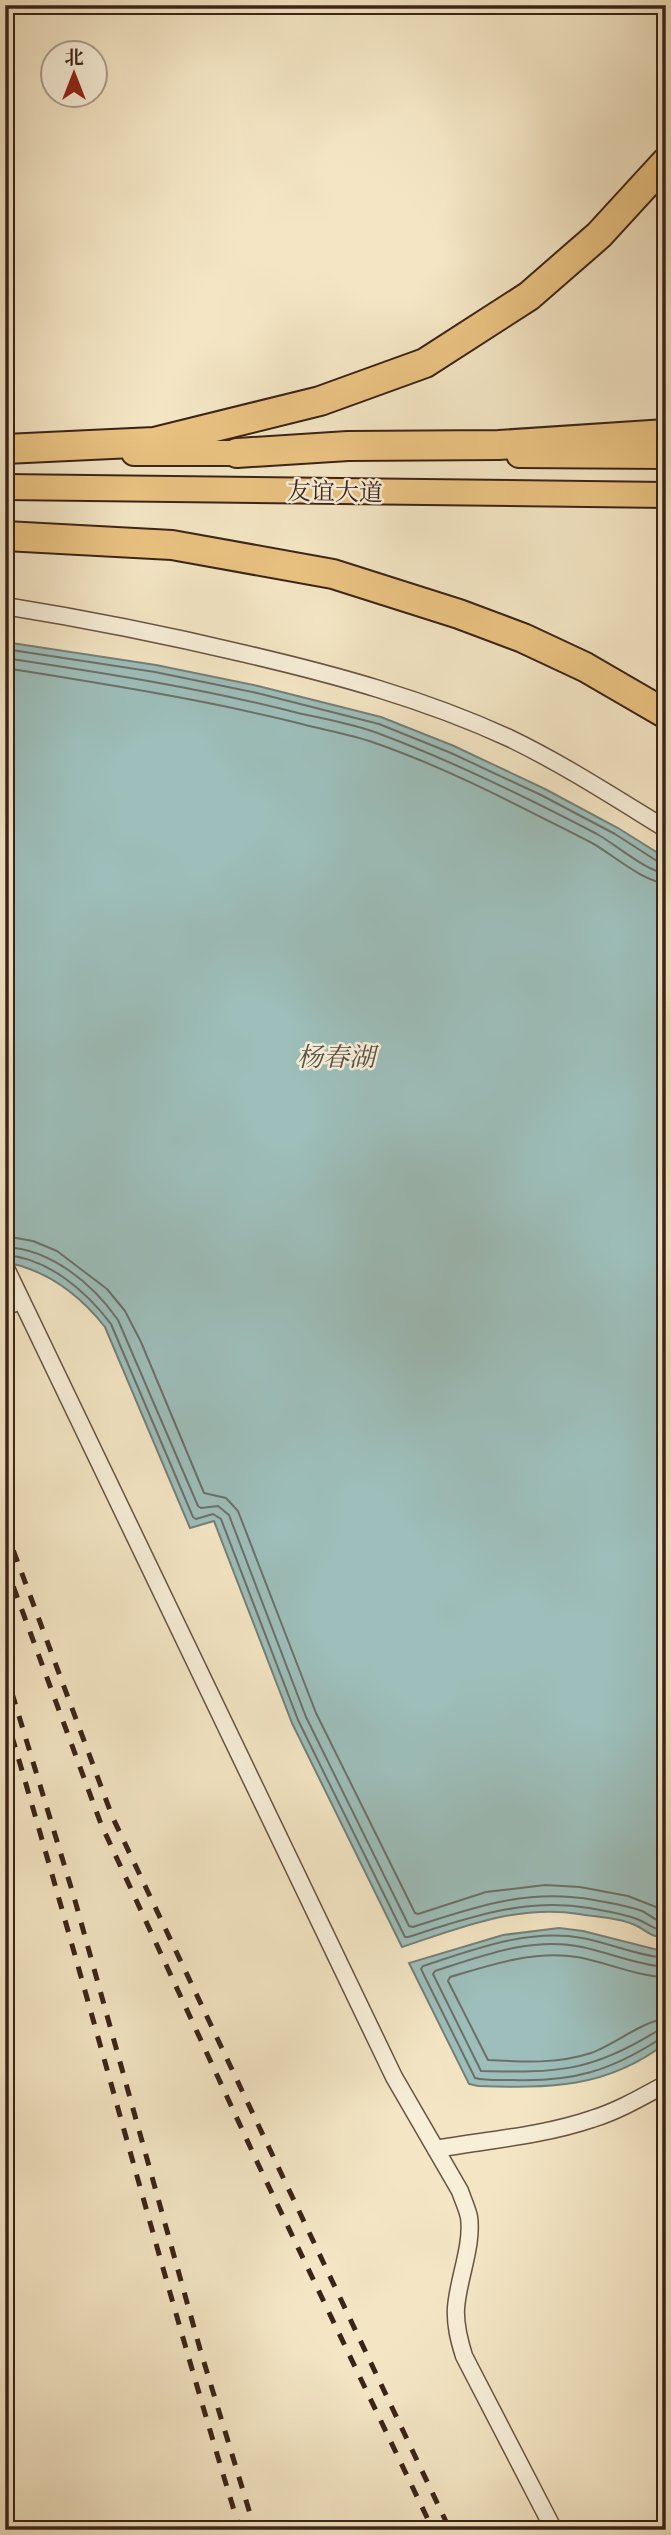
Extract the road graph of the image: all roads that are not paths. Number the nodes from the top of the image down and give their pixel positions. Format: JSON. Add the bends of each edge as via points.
{"nodes":[{"id":1,"x":666,"y":162,"type":"edge"},
{"id":2,"x":666,"y":433,"type":"edge"},
{"id":3,"x":5,"y":450,"type":"edge"},
{"id":4,"x":237,"y":453,"type":"junction"},
{"id":5,"x":666,"y":456,"type":"edge"},
{"id":6,"x":5,"y":487,"type":"edge"},
{"id":7,"x":666,"y":495,"type":"edge"},
{"id":8,"x":5,"y":536,"type":"edge"},
{"id":9,"x":5,"y":607,"type":"edge"},
{"id":10,"x":666,"y":714,"type":"edge"},
{"id":11,"x":666,"y":829,"type":"edge"},
{"id":12,"x":5,"y":1266,"type":"edge"},
{"id":13,"x":22,"y":1301,"type":"junction"},
{"id":14,"x":5,"y":1311,"type":"edge"},
{"id":15,"x":666,"y":2084,"type":"edge"},
{"id":16,"x":436,"y":2149,"type":"junction"},
{"id":17,"x":554,"y":2530,"type":"edge"}],
"edges":[{"from":1,"to":3,"type":"highway","via":[[599,235],[529,296],[425,363],[320,401],[154,442]]},
{"from":2,"to":4,"type":"highway","via":[[499,445],[348,446]]},
{"from":3,"to":4,"type":"main road","name":"友谊大道"},
{"from":4,"to":5,"type":"main road","name":"友谊大道"},
{"from":6,"to":7,"type":"main road","name":"友谊大道"},
{"from":8,"to":10,"type":"highway","via":[[172,545],[333,574],[523,638]]},
{"from":9,"to":11,"type":"street","via":[[165,635],[404,695],[510,739]]},
{"from":12,"to":13,"type":"street"},
{"from":13,"to":14,"type":"lane"},
{"from":13,"to":16,"type":"street","via":[[388,2065]]},
{"from":15,"to":16,"type":"street","via":[[590,2120]]},
{"from":16,"to":17,"type":"street","via":[[469,2217],[456,2309],[464,2356]]}]}
